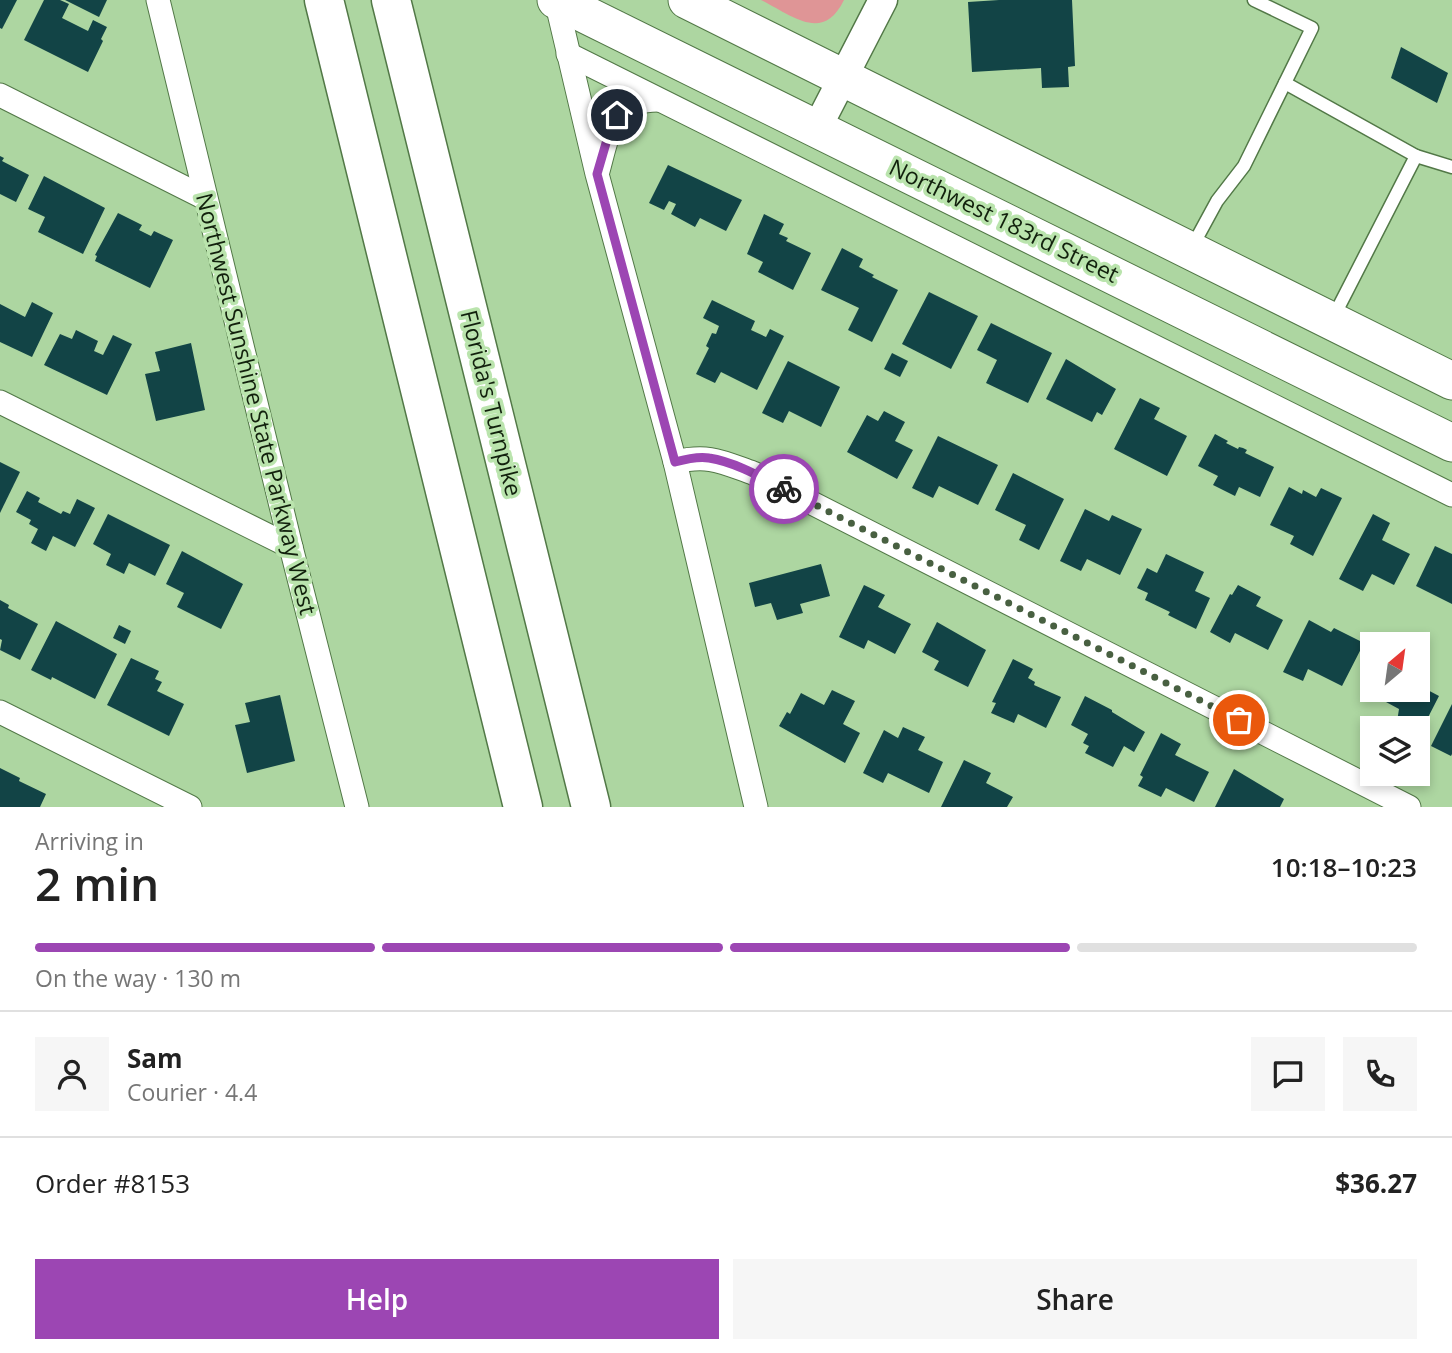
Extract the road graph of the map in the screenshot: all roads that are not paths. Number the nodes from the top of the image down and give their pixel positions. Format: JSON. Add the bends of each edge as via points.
{"nodes":[{"id":1,"x":159,"y":0,"type":"edge"},
{"id":2,"x":324,"y":0,"type":"edge"},
{"id":3,"x":391,"y":0,"type":"edge"},
{"id":4,"x":556,"y":0,"type":"edge"},
{"id":5,"x":687,"y":0,"type":"edge"},
{"id":6,"x":883,"y":0,"type":"edge"},
{"id":7,"x":1254,"y":0,"type":"edge"},
{"id":8,"x":568,"y":54,"type":"junction"},
{"id":9,"x":843,"y":77,"type":"junction"},
{"id":10,"x":1285,"y":83,"type":"junction"},
{"id":11,"x":0,"y":95,"type":"edge"},
{"id":12,"x":658,"y":100,"type":"junction"},
{"id":13,"x":817,"y":128,"type":"junction"},
{"id":14,"x":1416,"y":156,"type":"junction"},
{"id":15,"x":1452,"y":167,"type":"edge"},
{"id":16,"x":597,"y":174,"type":"junction"},
{"id":17,"x":205,"y":198,"type":"junction"},
{"id":18,"x":1190,"y":250,"type":"junction"},
{"id":19,"x":1332,"y":321,"type":"junction"},
{"id":20,"x":1452,"y":381,"type":"edge"},
{"id":21,"x":0,"y":402,"type":"edge"},
{"id":22,"x":1452,"y":443,"type":"edge"},
{"id":23,"x":675,"y":462,"type":"junction"},
{"id":24,"x":1452,"y":495,"type":"edge"},
{"id":25,"x":290,"y":547,"type":"junction"},
{"id":26,"x":0,"y":712,"type":"edge"},
{"id":27,"x":190,"y":807,"type":"edge"},
{"id":28,"x":357,"y":807,"type":"edge"},
{"id":29,"x":523,"y":807,"type":"edge"},
{"id":30,"x":591,"y":807,"type":"edge"},
{"id":31,"x":756,"y":807,"type":"edge"},
{"id":32,"x":1409,"y":807,"type":"edge"}],
"edges":[{"from":1,"to":17,"type":"street","name":"Northwest Sunshine State Parkway West"},
{"from":2,"to":29,"type":"highway"},
{"from":3,"to":30,"type":"highway","name":"Florida's Turnpike"},
{"from":4,"to":8,"type":"street"},
{"from":4,"to":13,"type":"main road","name":"Northwest 183rd Street"},
{"from":5,"to":9,"type":"main road"},
{"from":6,"to":9,"type":"street"},
{"from":7,"to":10,"type":"lane","via":[[1312,28]]},
{"from":8,"to":12,"type":"street"},
{"from":8,"to":16,"type":"street"},
{"from":9,"to":13,"type":"street"},
{"from":9,"to":18,"type":"main road"},
{"from":10,"to":14,"type":"lane"},
{"from":10,"to":18,"type":"lane","via":[[1244,166],[1217,201]]},
{"from":11,"to":17,"type":"street"},
{"from":12,"to":16,"type":"street","via":[[645,100],[617,115]]},
{"from":12,"to":24,"type":"street"},
{"from":13,"to":22,"type":"main road","name":"Northwest 183rd Street"},
{"from":14,"to":15,"type":"lane"},
{"from":14,"to":19,"type":"lane"},
{"from":16,"to":23,"type":"street"},
{"from":17,"to":25,"type":"street","name":"Northwest Sunshine State Parkway West"},
{"from":18,"to":19,"type":"main road"},
{"from":19,"to":20,"type":"main road"},
{"from":21,"to":25,"type":"street"},
{"from":23,"to":31,"type":"street"},
{"from":23,"to":32,"type":"street","via":[[710,458],[753,473]]},
{"from":25,"to":28,"type":"street","name":"Northwest Sunshine State Parkway West"},
{"from":26,"to":27,"type":"street"}]}
